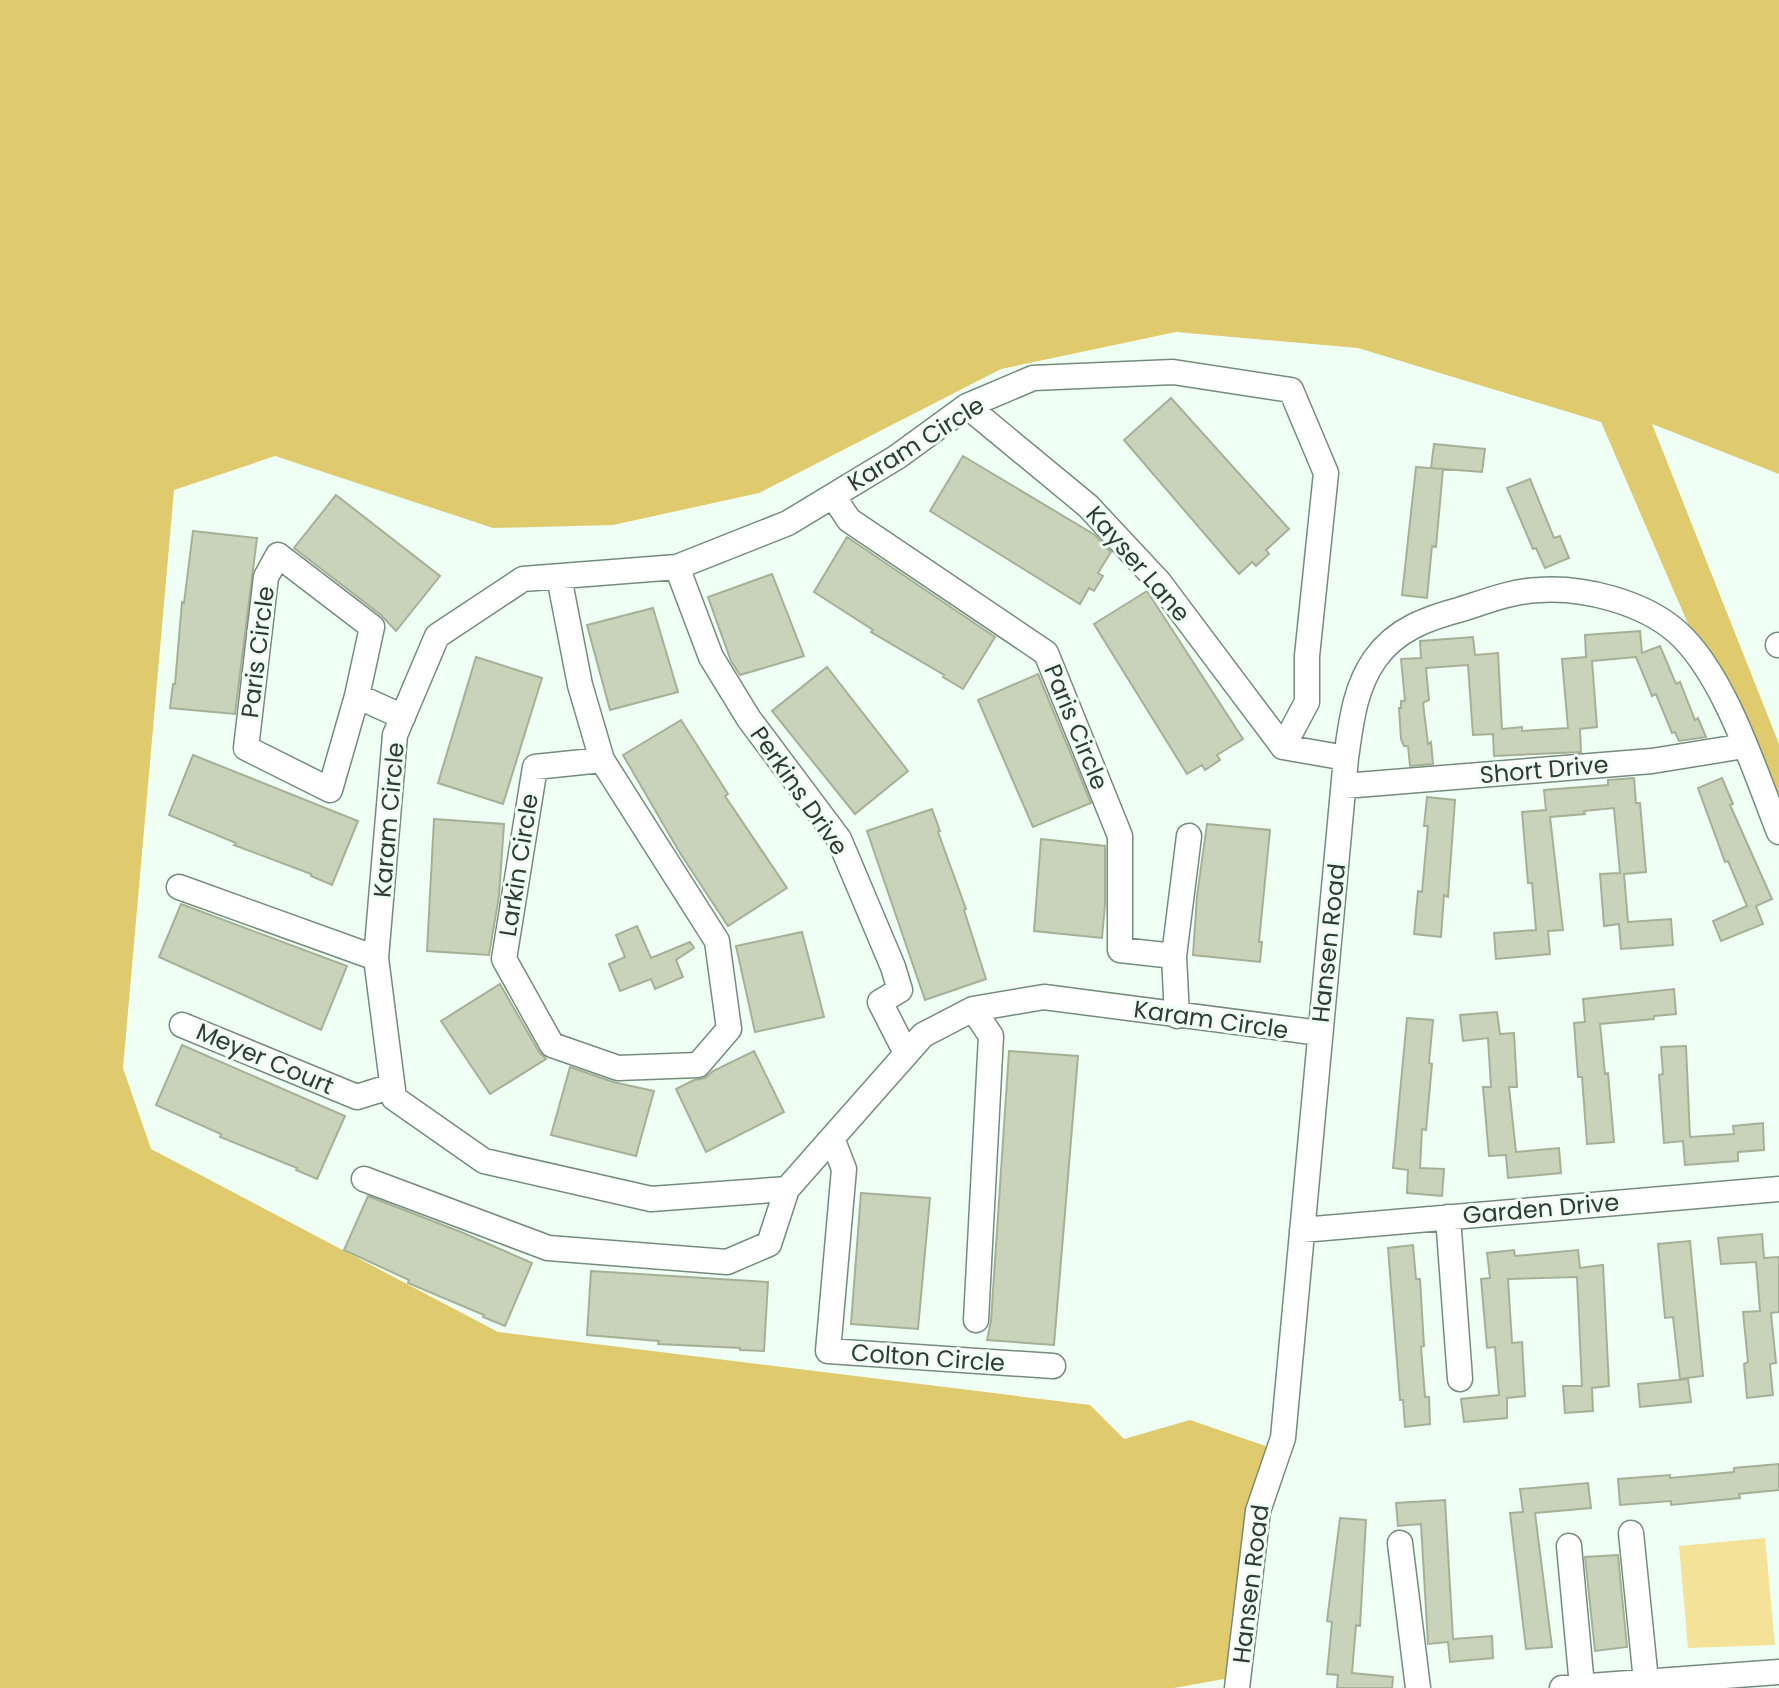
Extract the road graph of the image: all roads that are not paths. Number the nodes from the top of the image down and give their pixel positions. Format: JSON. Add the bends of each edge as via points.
{"nodes":[{"id":1,"x":967,"y":406,"type":"junction"},
{"id":2,"x":833,"y":496,"type":"junction"},
{"id":3,"x":677,"y":567,"type":"junction"},
{"id":4,"x":559,"y":577,"type":"junction"},
{"id":5,"x":357,"y":696,"type":"junction"},
{"id":6,"x":403,"y":717,"type":"junction"},
{"id":7,"x":1744,"y":746,"type":"junction"},
{"id":8,"x":1283,"y":747,"type":"junction"},
{"id":9,"x":1346,"y":758,"type":"junction"},
{"id":10,"x":602,"y":760,"type":"junction"},
{"id":11,"x":1344,"y":786,"type":"junction"},
{"id":12,"x":1779,"y":832,"type":"edge"},
{"id":13,"x":1189,"y":836,"type":"dead end"},
{"id":14,"x":179,"y":887,"type":"dead end"},
{"id":15,"x":1174,"y":956,"type":"junction"},
{"id":16,"x":376,"y":958,"type":"junction"},
{"id":17,"x":973,"y":1009,"type":"junction"},
{"id":18,"x":1177,"y":1016,"type":"junction"},
{"id":19,"x":182,"y":1025,"type":"dead end"},
{"id":20,"x":1320,"y":1033,"type":"junction"},
{"id":21,"x":906,"y":1053,"type":"junction"},
{"id":22,"x":392,"y":1086,"type":"junction"},
{"id":23,"x":832,"y":1138,"type":"junction"},
{"id":24,"x":364,"y":1179,"type":"dead end"},
{"id":25,"x":787,"y":1189,"type":"junction"},
{"id":26,"x":1779,"y":1189,"type":"edge"},
{"id":27,"x":1448,"y":1217,"type":"junction"},
{"id":28,"x":1302,"y":1230,"type":"junction"},
{"id":29,"x":976,"y":1320,"type":"dead end"},
{"id":30,"x":1053,"y":1366,"type":"dead end"},
{"id":31,"x":1460,"y":1379,"type":"dead end"},
{"id":32,"x":1631,"y":1533,"type":"dead end"},
{"id":33,"x":1400,"y":1543,"type":"dead end"},
{"id":34,"x":1569,"y":1546,"type":"dead end"},
{"id":35,"x":1779,"y":1672,"type":"edge"},
{"id":36,"x":1646,"y":1681,"type":"junction"},
{"id":37,"x":1572,"y":1687,"type":"edge"},
{"id":38,"x":1237,"y":1688,"type":"edge"},
{"id":39,"x":1418,"y":1688,"type":"edge"}],
"edges":[{"from":1,"to":2,"type":"street","name":"Karam Circle"},
{"from":1,"to":8,"type":"street","name":"Kayser Lane","via":[[1088,506],[1159,582]]},
{"from":1,"to":8,"type":"street","name":"Karam Circle","via":[[1033,378],[1173,372],[1291,390],[1326,473],[1307,702]]},
{"from":2,"to":3,"type":"street","name":"Karam Circle","via":[[788,523]]},
{"from":2,"to":15,"type":"street","name":"Paris Circle","via":[[849,520],[1046,653],[1120,836],[1120,950]]},
{"from":3,"to":4,"type":"street","name":"Karam Circle"},
{"from":3,"to":21,"type":"street","name":"Perkins Drive","via":[[711,657],[749,719],[839,839],[893,967],[900,990],[880,1002]]},
{"from":4,"to":6,"type":"street","name":"Karam Circle","via":[[523,579],[437,636]]},
{"from":4,"to":10,"type":"street","name":"Larkin Circle","via":[[580,685]]},
{"from":5,"to":5,"type":"street","name":"Paris Circle","via":[[372,627],[278,555],[266,577],[246,748],[330,790]]},
{"from":5,"to":6,"type":"street"},
{"from":6,"to":16,"type":"street","name":"Karam Circle","via":[[395,735]]},
{"from":7,"to":9,"type":"street","name":"Hansen Road","via":[[1705,667],[1665,623],[1605,598],[1539,590],[1428,619],[1398,635],[1375,659],[1357,695]]},
{"from":7,"to":11,"type":"street","name":"Short Drive","via":[[1652,761]]},
{"from":7,"to":12,"type":"street","name":"Hansen Road"},
{"from":8,"to":9,"type":"street"},
{"from":9,"to":11,"type":"street","name":"Hansen Road"},
{"from":10,"to":10,"type":"street","name":"Larkin Circle","via":[[717,941],[729,1029],[698,1065],[618,1068],[552,1045],[504,959],[535,767]]},
{"from":11,"to":20,"type":"street","name":"Hansen Road"},
{"from":13,"to":15,"type":"street"},
{"from":14,"to":16,"type":"street"},
{"from":15,"to":18,"type":"street"},
{"from":16,"to":22,"type":"street","name":"Karam Circle"},
{"from":17,"to":18,"type":"street","name":"Karam Circle","via":[[1044,997]]},
{"from":17,"to":21,"type":"street","name":"Karam Circle","via":[[923,1035]]},
{"from":17,"to":29,"type":"street","name":"Colton Circle","via":[[991,1036]]},
{"from":18,"to":20,"type":"street","name":"Karam Circle"},
{"from":19,"to":22,"type":"street","name":"Meyer Court","via":[[357,1097]]},
{"from":20,"to":28,"type":"street","name":"Hansen Road"},
{"from":21,"to":23,"type":"street","name":"Karam Circle"},
{"from":22,"to":25,"type":"street","via":[[394,1098],[484,1161],[651,1199]]},
{"from":23,"to":25,"type":"street","name":"Karam Circle"},
{"from":23,"to":30,"type":"street","name":"Colton Circle","via":[[844,1169],[828,1351]]},
{"from":24,"to":25,"type":"street","via":[[548,1248],[727,1262],[769,1244]]},
{"from":26,"to":27,"type":"street","name":"Garden Drive"},
{"from":27,"to":28,"type":"street","name":"Garden Drive"},
{"from":27,"to":31,"type":"street"},
{"from":28,"to":38,"type":"street","name":"Hansen Road","via":[[1283,1438],[1258,1511]]},
{"from":32,"to":36,"type":"street"},
{"from":33,"to":39,"type":"street"},
{"from":34,"to":37,"type":"street"},
{"from":35,"to":36,"type":"street"},
{"from":36,"to":37,"type":"street"}]}
